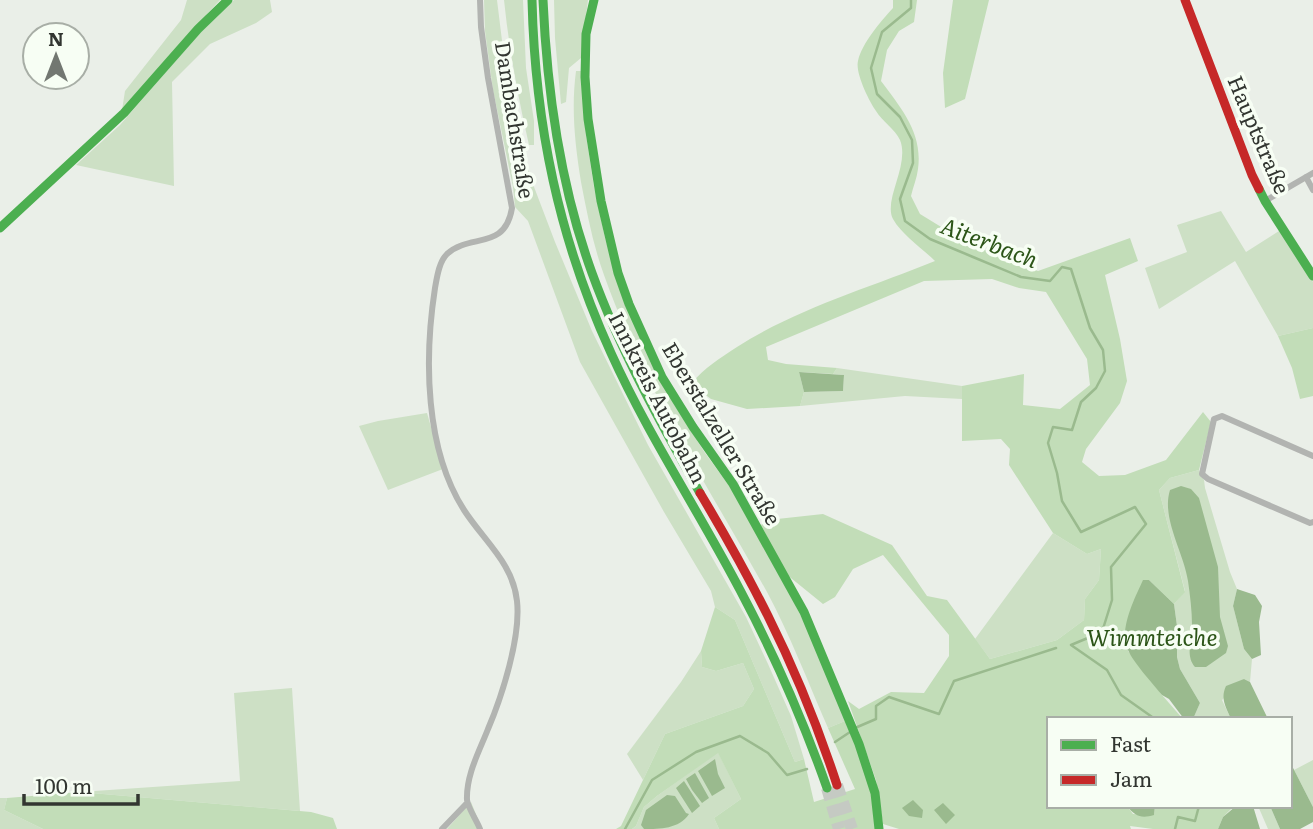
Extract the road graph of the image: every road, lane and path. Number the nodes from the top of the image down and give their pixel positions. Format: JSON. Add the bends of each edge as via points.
{"nodes":[{"id":1,"x":228,"y":0,"type":"edge"},
{"id":2,"x":480,"y":0,"type":"edge"},
{"id":3,"x":532,"y":0,"type":"edge"},
{"id":4,"x":543,"y":0,"type":"edge"},
{"id":5,"x":594,"y":0,"type":"edge"},
{"id":6,"x":1185,"y":0,"type":"edge"},
{"id":7,"x":1313,"y":173,"type":"edge"},
{"id":8,"x":1306,"y":177,"type":"junction"},
{"id":9,"x":1313,"y":190,"type":"edge"},
{"id":10,"x":1265,"y":201,"type":"junction"},
{"id":11,"x":0,"y":228,"type":"edge"},
{"id":12,"x":1313,"y":276,"type":"edge"},
{"id":13,"x":1313,"y":456,"type":"edge"},
{"id":14,"x":1313,"y":522,"type":"edge"},
{"id":15,"x":837,"y":785,"type":"tunnel mouth"},
{"id":16,"x":827,"y":788,"type":"tunnel mouth"},
{"id":17,"x":467,"y":803,"type":"junction"},
{"id":18,"x":442,"y":829,"type":"edge"},
{"id":19,"x":480,"y":829,"type":"edge"},
{"id":20,"x":879,"y":829,"type":"edge"}],
"edges":[{"from":1,"to":11,"type":"main road","via":[[124,113]]},
{"from":2,"to":17,"type":"street","name":"Dambachstraße","via":[[488,78],[512,208],[500,232],[454,250],[440,266],[429,352],[431,406],[435,436],[452,488],[509,572],[518,617],[505,680],[471,773]]},
{"from":3,"to":16,"type":"main road","name":"Innkreis Autobahn","via":[[538,102],[551,176],[588,298],[633,396],[762,631]]},
{"from":4,"to":15,"type":"main road","name":"Innkreis Autobahn","via":[[558,147],[593,277],[640,384],[776,632]]},
{"from":5,"to":20,"type":"main road","name":"Eberstalzeller Straße","via":[[586,34],[588,119],[601,201],[629,304],[663,377],[733,484],[804,612],[859,744],[875,793]]},
{"from":6,"to":10,"type":"main road","name":"Hauptstraße","via":[[1244,158]]},
{"from":7,"to":8,"type":"street"},
{"from":8,"to":9,"type":"street"},
{"from":8,"to":10,"type":"street"},
{"from":10,"to":12,"type":"main road","name":"Hauptstraße"},
{"from":13,"to":14,"type":"street","via":[[1222,416],[1214,419],[1202,474]]},
{"from":17,"to":18,"type":"street"},
{"from":17,"to":19,"type":"street"}]}
